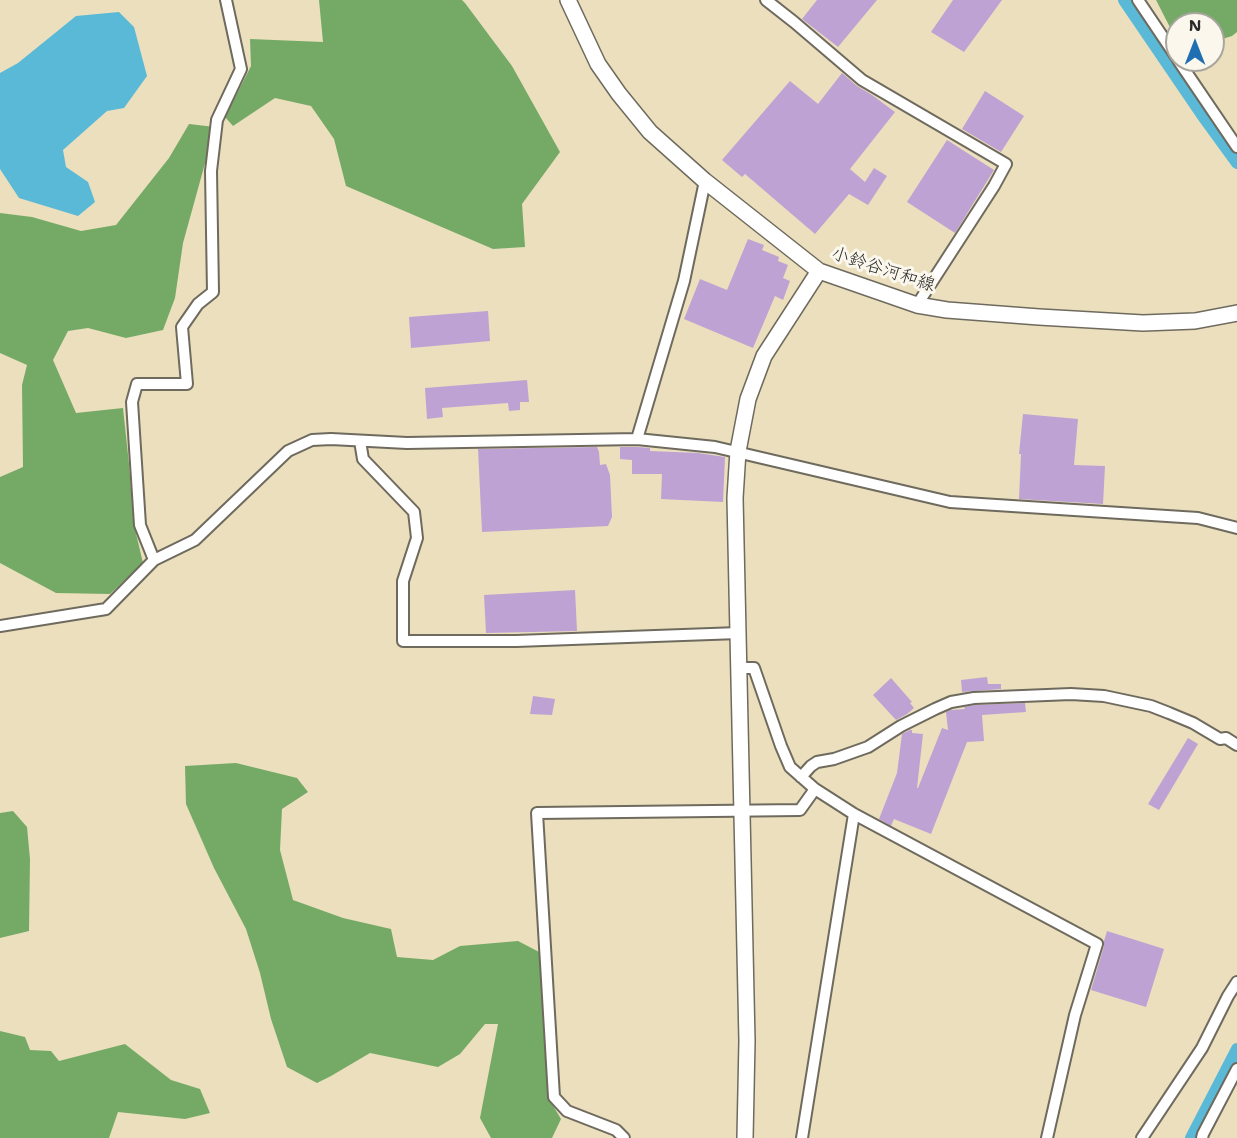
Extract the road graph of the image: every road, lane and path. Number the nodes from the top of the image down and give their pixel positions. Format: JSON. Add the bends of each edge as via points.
{"nodes":[{"id":1,"x":226,"y":0,"type":"edge"},
{"id":2,"x":568,"y":0,"type":"edge"},
{"id":3,"x":766,"y":0,"type":"edge"},
{"id":4,"x":1138,"y":0,"type":"edge"},
{"id":5,"x":1165,"y":40,"type":"edge"},
{"id":6,"x":1187,"y":72,"type":"edge"},
{"id":7,"x":1237,"y":147,"type":"edge"},
{"id":8,"x":705,"y":181,"type":"junction"},
{"id":9,"x":819,"y":271,"type":"junction"},
{"id":10,"x":917,"y":305,"type":"junction"},
{"id":11,"x":1237,"y":313,"type":"edge"},
{"id":12,"x":637,"y":439,"type":"junction"},
{"id":13,"x":360,"y":441,"type":"junction"},
{"id":14,"x":738,"y":452,"type":"junction"},
{"id":15,"x":1237,"y":528,"type":"edge"},
{"id":16,"x":154,"y":560,"type":"junction"},
{"id":17,"x":0,"y":626,"type":"edge"},
{"id":18,"x":739,"y":633,"type":"junction"},
{"id":19,"x":739,"y":668,"type":"junction"},
{"id":20,"x":1237,"y":745,"type":"edge"},
{"id":21,"x":801,"y":777,"type":"junction"},
{"id":22,"x":815,"y":789,"type":"junction"},
{"id":23,"x":742,"y":810,"type":"junction"},
{"id":24,"x":854,"y":814,"type":"junction"},
{"id":25,"x":1237,"y":982,"type":"edge"},
{"id":26,"x":1237,"y":1069,"type":"edge"},
{"id":27,"x":624,"y":1138,"type":"edge"},
{"id":28,"x":746,"y":1138,"type":"edge"},
{"id":29,"x":802,"y":1138,"type":"edge"},
{"id":30,"x":1047,"y":1138,"type":"edge"},
{"id":31,"x":1142,"y":1138,"type":"edge"},
{"id":32,"x":1202,"y":1138,"type":"edge"}],
"edges":[{"from":1,"to":16,"type":"street","via":[[241,69],[217,120],[211,171],[213,292],[198,304],[182,327],[187,384],[137,384],[132,402],[140,525]]},
{"from":2,"to":8,"type":"street","name":"小鈴谷河和線","via":[[598,64],[619,94],[650,132]]},
{"from":3,"to":10,"type":"street","via":[[862,80],[1006,164]]},
{"from":4,"to":5,"type":"street"},
{"from":6,"to":7,"type":"street"},
{"from":8,"to":9,"type":"street","name":"小鈴谷河和線"},
{"from":8,"to":12,"type":"street","via":[[684,281]]},
{"from":9,"to":10,"type":"street","name":"小鈴谷河和線"},
{"from":9,"to":14,"type":"street","via":[[764,356],[748,399]]},
{"from":10,"to":11,"type":"street","name":"小鈴谷河和線","via":[[1143,322],[1195,321]]},
{"from":12,"to":13,"type":"street"},
{"from":12,"to":14,"type":"street"},
{"from":13,"to":16,"type":"street","via":[[312,440],[288,451],[195,540]]},
{"from":13,"to":18,"type":"street","via":[[363,459],[414,512],[417,538],[404,580],[402,641]]},
{"from":14,"to":15,"type":"street","via":[[950,502],[1198,518]]},
{"from":14,"to":18,"type":"street","via":[[735,498]]},
{"from":16,"to":17,"type":"street","via":[[106,609]]},
{"from":18,"to":19,"type":"street"},
{"from":19,"to":21,"type":"street","via":[[754,668],[790,767]]},
{"from":19,"to":23,"type":"street"},
{"from":20,"to":21,"type":"street","via":[[1169,712],[1104,696],[974,698],[935,709],[868,747],[817,762]]},
{"from":21,"to":22,"type":"street"},
{"from":22,"to":23,"type":"street","via":[[800,810]]},
{"from":22,"to":24,"type":"street"},
{"from":23,"to":27,"type":"street","via":[[537,813],[554,1096],[567,1112],[616,1130]]},
{"from":23,"to":28,"type":"street"},
{"from":24,"to":29,"type":"street"},
{"from":24,"to":30,"type":"street","via":[[1096,944],[1075,1014]]},
{"from":25,"to":31,"type":"street","via":[[1202,1048]]},
{"from":26,"to":32,"type":"street"}]}
